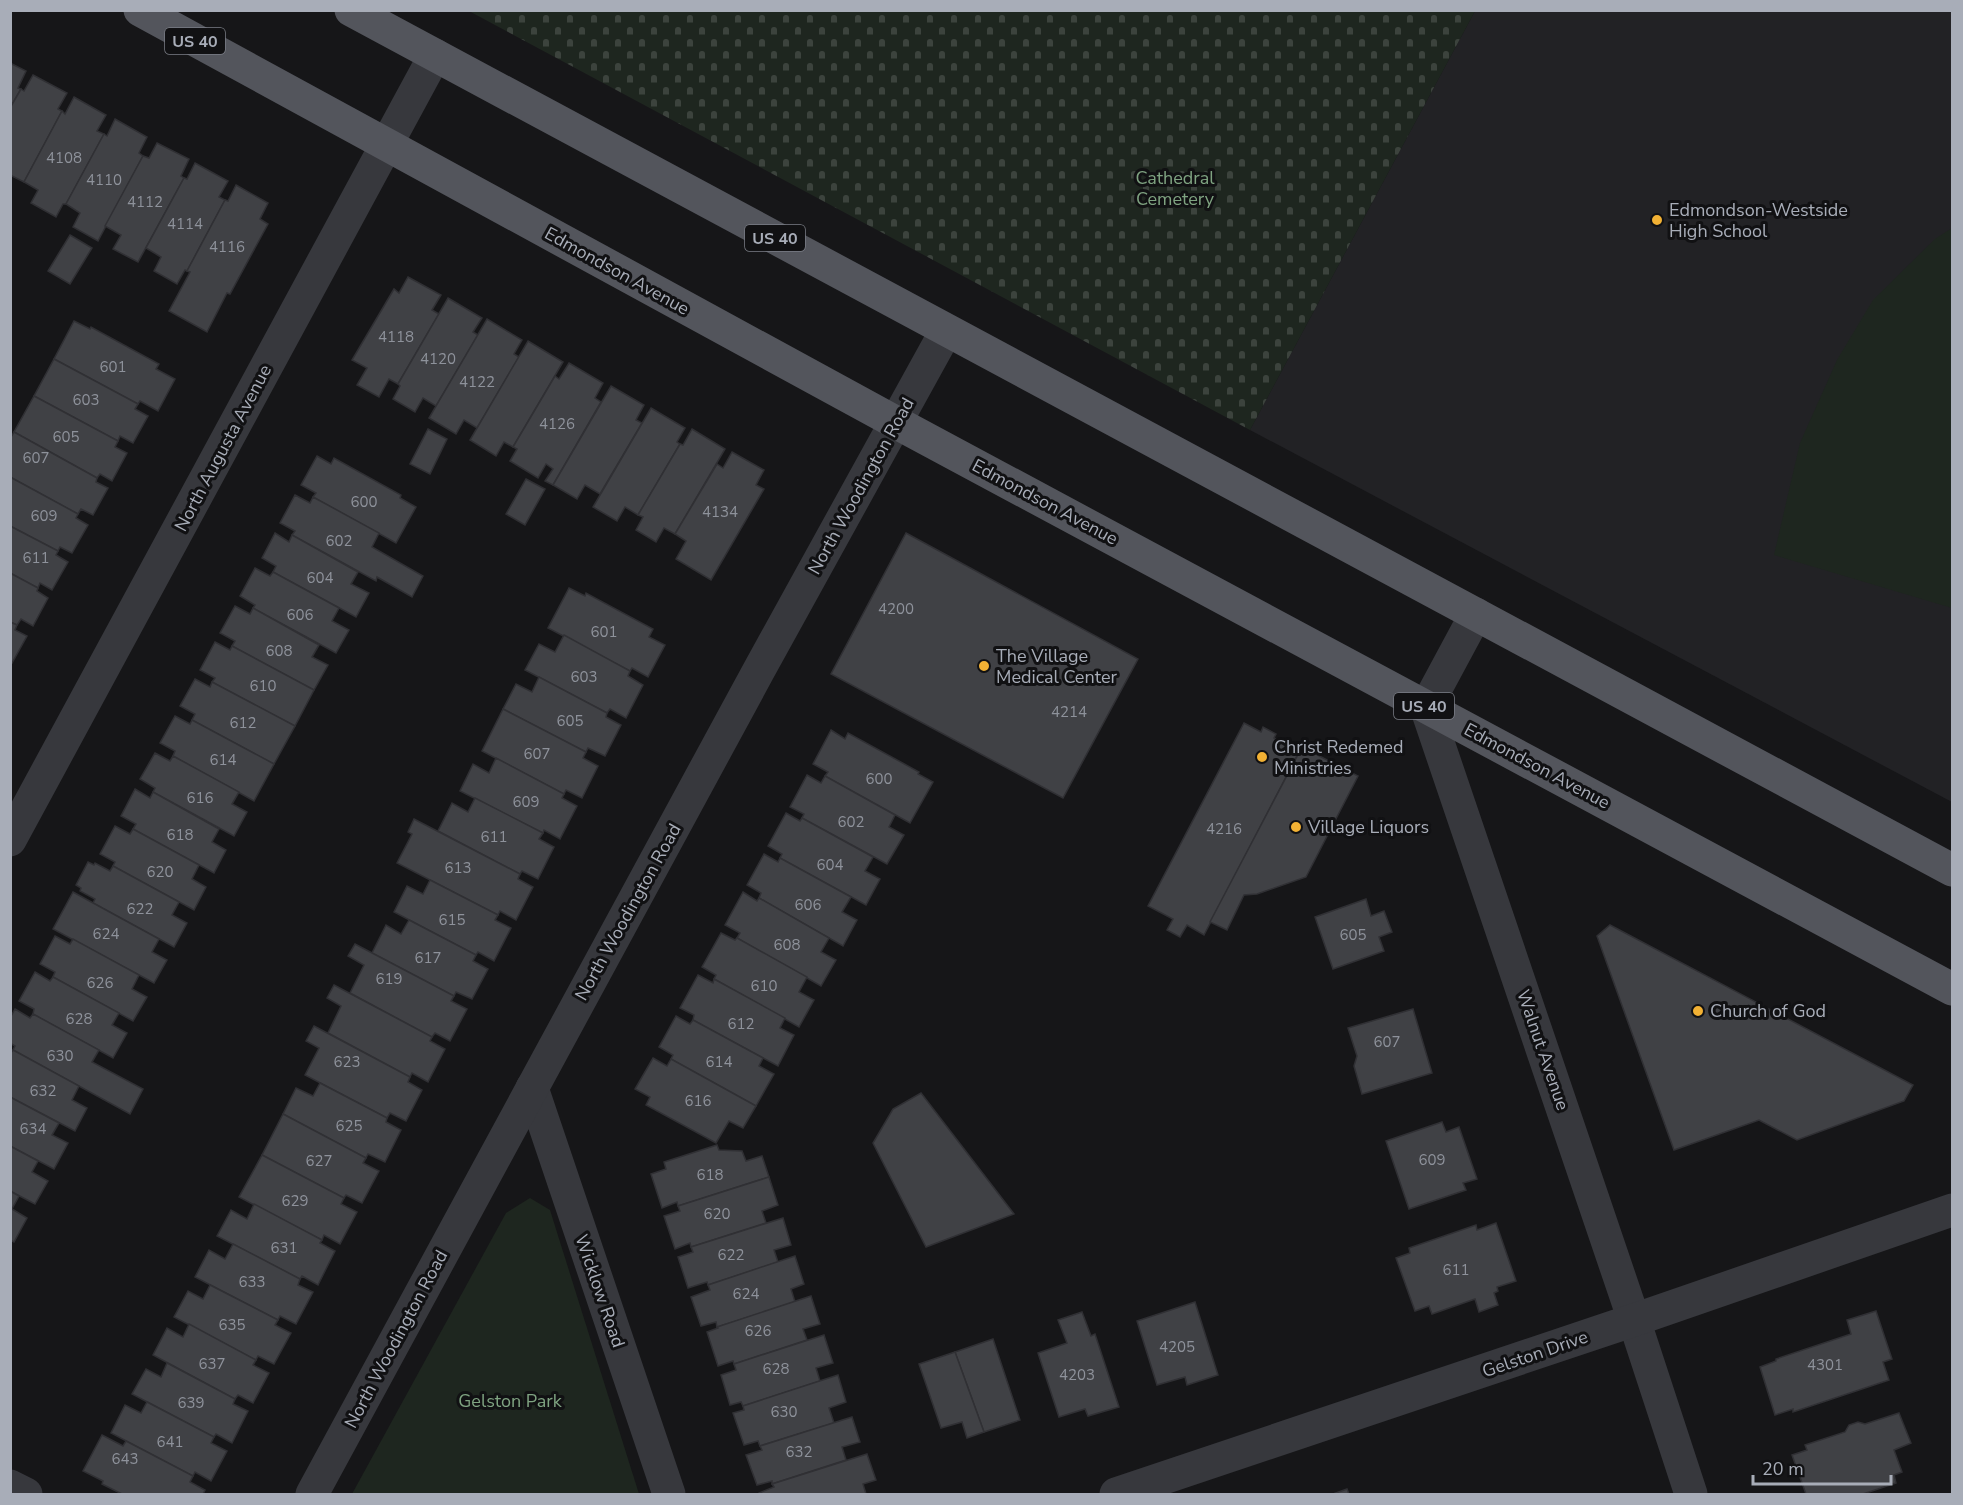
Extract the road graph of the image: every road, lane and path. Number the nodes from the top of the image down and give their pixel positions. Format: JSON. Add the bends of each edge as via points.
{"nodes":[{"id":1,"x":140,"y":10,"type":"edge"},
{"id":2,"x":351,"y":10,"type":"edge"},
{"id":3,"x":435,"y":55,"type":"junction"},
{"id":4,"x":386,"y":145,"type":"junction"},
{"id":5,"x":946,"y":331,"type":"junction"},
{"id":6,"x":897,"y":423,"type":"junction"},
{"id":7,"x":1476,"y":614,"type":"junction"},
{"id":8,"x":1426,"y":707,"type":"junction"},
{"id":9,"x":10,"y":840,"type":"edge"},
{"id":10,"x":1953,"y":870,"type":"edge"},
{"id":11,"x":1953,"y":989,"type":"edge"},
{"id":12,"x":532,"y":1088,"type":"junction"},
{"id":13,"x":1953,"y":1210,"type":"edge"},
{"id":14,"x":1634,"y":1320,"type":"junction"},
{"id":15,"x":10,"y":1486,"type":"edge"},
{"id":16,"x":26,"y":1494,"type":"edge"},
{"id":17,"x":312,"y":1494,"type":"edge"},
{"id":18,"x":669,"y":1494,"type":"edge"},
{"id":19,"x":1116,"y":1494,"type":"edge"},
{"id":20,"x":1691,"y":1494,"type":"edge"}],
"edges":[{"from":1,"to":4,"type":"main road","name":"Edmondson Avenue","number":"US 40"},
{"from":2,"to":3,"type":"main road","number":"US 40"},
{"from":3,"to":4,"type":"street","name":"North Augusta Avenue"},
{"from":3,"to":5,"type":"main road","number":"US 40"},
{"from":4,"to":6,"type":"main road","name":"Edmondson Avenue","number":"US 40"},
{"from":4,"to":9,"type":"street","name":"North Augusta Avenue"},
{"from":5,"to":6,"type":"street","name":"North Woodington Road"},
{"from":5,"to":7,"type":"main road","number":"US 40"},
{"from":6,"to":8,"type":"main road","name":"Edmondson Avenue","number":"US 40"},
{"from":6,"to":12,"type":"street","name":"North Woodington Road"},
{"from":7,"to":8,"type":"street"},
{"from":7,"to":10,"type":"main road","number":"US 40"},
{"from":8,"to":11,"type":"main road","name":"Edmondson Avenue","number":"US 40"},
{"from":8,"to":14,"type":"street","name":"Walnut Avenue"},
{"from":12,"to":17,"type":"street","name":"North Woodington Road"},
{"from":12,"to":18,"type":"street","name":"Wicklow Road"},
{"from":13,"to":14,"type":"street","name":"Gelston Drive"},
{"from":14,"to":19,"type":"street","name":"Gelston Drive"},
{"from":14,"to":20,"type":"street","name":"Walnut Avenue"},
{"from":15,"to":16,"type":"street"}]}
